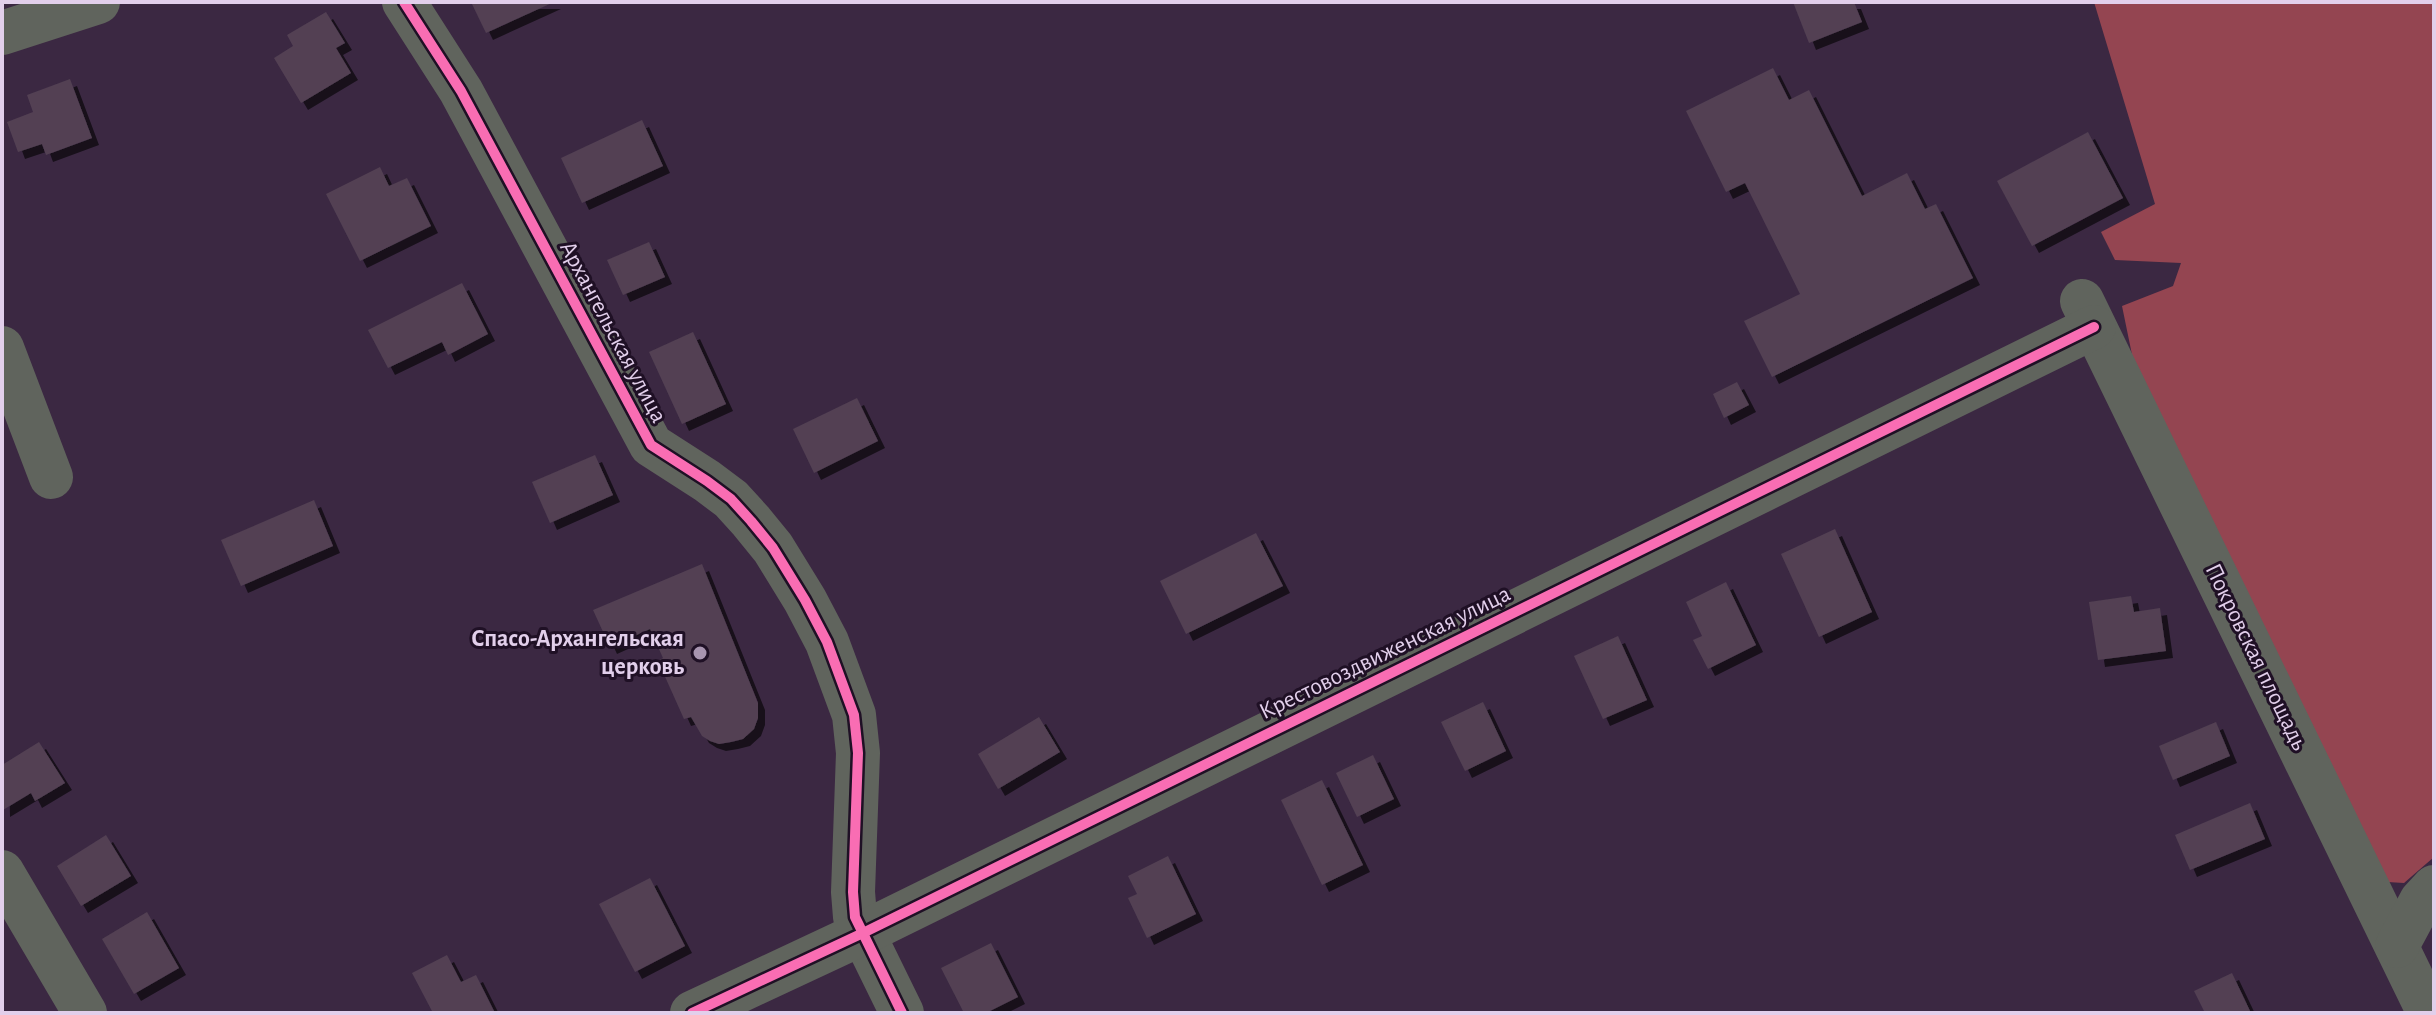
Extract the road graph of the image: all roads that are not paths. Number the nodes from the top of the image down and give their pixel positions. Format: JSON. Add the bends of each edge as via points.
{"nodes":[{"id":1,"x":98,"y":2,"type":"edge"},
{"id":2,"x":417,"y":11,"type":"edge"},
{"id":3,"x":2,"y":33,"type":"edge"},
{"id":4,"x":2088,"y":314,"type":"joint"},
{"id":5,"x":2,"y":348,"type":"edge"},
{"id":6,"x":51,"y":477,"type":"dead end"},
{"id":7,"x":2,"y":872,"type":"edge"},
{"id":8,"x":2434,"y":887,"type":"edge"},
{"id":9,"x":863,"y":933,"type":"junction"},
{"id":10,"x":2397,"y":946,"type":"junction"},
{"id":11,"x":85,"y":1013,"type":"edge"},
{"id":12,"x":692,"y":1013,"type":"edge"},
{"id":13,"x":902,"y":1013,"type":"edge"},
{"id":14,"x":2428,"y":1013,"type":"edge"}],
"edges":[{"from":1,"to":3,"type":"street"},
{"from":2,"to":9,"type":"street","name":"Архангельская улица","via":[[651,445],[731,499],[751,521],[773,548],[827,642],[854,715],[858,796],[853,892]]},
{"from":4,"to":9,"type":"street","name":"Крестовоздвиженская улица"},
{"from":4,"to":10,"type":"street","name":"Покровская площадь"},
{"from":5,"to":6,"type":"street"},
{"from":7,"to":11,"type":"street"},
{"from":8,"to":10,"type":"street"},
{"from":9,"to":12,"type":"street","name":"Крестовоздвиженская улица"},
{"from":9,"to":13,"type":"street","name":"Архангельская улица"},
{"from":10,"to":14,"type":"street","name":"Покровская площадь"}]}
